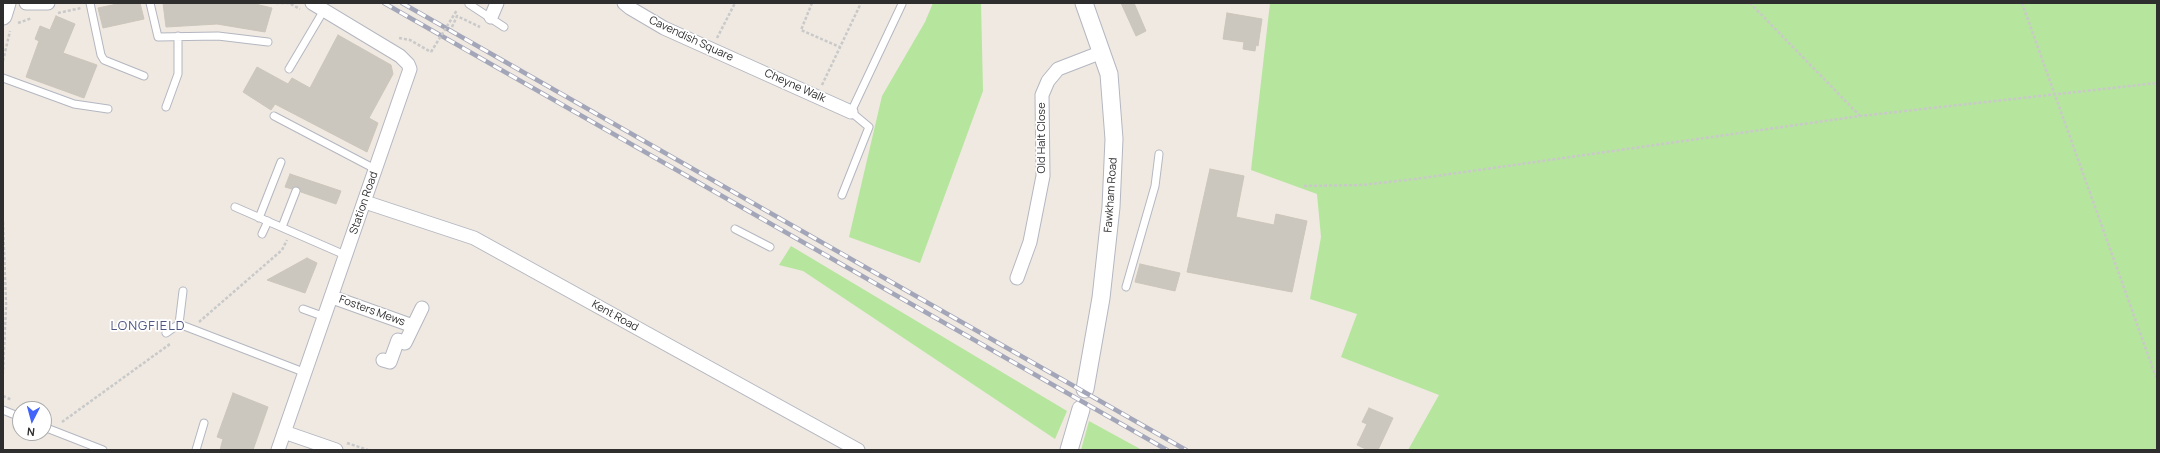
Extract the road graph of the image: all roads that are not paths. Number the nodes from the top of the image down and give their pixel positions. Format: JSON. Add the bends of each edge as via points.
{"nodes":[{"id":1,"x":7,"y":3,"type":"edge"},
{"id":2,"x":26,"y":3,"type":"edge"},
{"id":3,"x":150,"y":3,"type":"edge"},
{"id":4,"x":312,"y":3,"type":"edge"},
{"id":5,"x":497,"y":3,"type":"edge"},
{"id":6,"x":624,"y":3,"type":"edge"},
{"id":7,"x":1084,"y":3,"type":"edge"},
{"id":8,"x":469,"y":4,"type":"dead end"},
{"id":9,"x":902,"y":4,"type":"dead end"},
{"id":10,"x":90,"y":5,"type":"edge"},
{"id":11,"x":52,"y":8,"type":"edge"},
{"id":12,"x":321,"y":14,"type":"junction"},
{"id":13,"x":491,"y":17,"type":"junction"},
{"id":14,"x":10,"y":23,"type":"edge"},
{"id":15,"x":504,"y":27,"type":"dead end"},
{"id":16,"x":178,"y":36,"type":"junction"},
{"id":17,"x":268,"y":42,"type":"dead end"},
{"id":18,"x":1102,"y":52,"type":"junction"},
{"id":19,"x":738,"y":61,"type":"joint"},
{"id":20,"x":289,"y":69,"type":"dead end"},
{"id":21,"x":144,"y":76,"type":"dead end"},
{"id":22,"x":3,"y":78,"type":"edge"},
{"id":23,"x":166,"y":107,"type":"dead end"},
{"id":24,"x":108,"y":109,"type":"dead end"},
{"id":25,"x":851,"y":112,"type":"junction"},
{"id":26,"x":274,"y":116,"type":"dead end"},
{"id":27,"x":1159,"y":154,"type":"dead end"},
{"id":28,"x":281,"y":162,"type":"dead end"},
{"id":29,"x":375,"y":169,"type":"junction"},
{"id":30,"x":296,"y":191,"type":"dead end"},
{"id":31,"x":842,"y":194,"type":"dead end"},
{"id":32,"x":365,"y":202,"type":"junction"},
{"id":33,"x":234,"y":208,"type":"dead end"},
{"id":34,"x":259,"y":218,"type":"junction"},
{"id":35,"x":268,"y":221,"type":"junction"},
{"id":36,"x":282,"y":227,"type":"junction"},
{"id":37,"x":735,"y":229,"type":"dead end"},
{"id":38,"x":262,"y":234,"type":"dead end"},
{"id":39,"x":770,"y":248,"type":"dead end"},
{"id":40,"x":346,"y":255,"type":"junction"},
{"id":41,"x":1017,"y":278,"type":"dead end"},
{"id":42,"x":1126,"y":287,"type":"dead end"},
{"id":43,"x":183,"y":291,"type":"dead end"},
{"id":44,"x":332,"y":297,"type":"junction"},
{"id":45,"x":422,"y":308,"type":"dead end"},
{"id":46,"x":303,"y":309,"type":"dead end"},
{"id":47,"x":325,"y":317,"type":"junction"},
{"id":48,"x":179,"y":324,"type":"junction"},
{"id":49,"x":413,"y":326,"type":"junction"},
{"id":50,"x":166,"y":333,"type":"dead end"},
{"id":51,"x":383,"y":360,"type":"dead end"},
{"id":52,"x":306,"y":373,"type":"junction"},
{"id":53,"x":1085,"y":389,"type":"dead end"},
{"id":54,"x":1081,"y":409,"type":"dead end"},
{"id":55,"x":204,"y":423,"type":"dead end"},
{"id":56,"x":52,"y":430,"type":"edge"},
{"id":57,"x":284,"y":432,"type":"junction"},
{"id":58,"x":341,"y":446,"type":"edge"},
{"id":59,"x":103,"y":450,"type":"edge"},
{"id":60,"x":196,"y":450,"type":"edge"},
{"id":61,"x":278,"y":450,"type":"edge"},
{"id":62,"x":858,"y":450,"type":"edge"},
{"id":63,"x":1069,"y":450,"type":"edge"}],
"edges":[{"from":1,"to":14,"type":"street"},
{"from":2,"to":11,"type":"street"},
{"from":3,"to":16,"type":"lane","via":[[158,37]]},
{"from":4,"to":12,"type":"street","name":"Station Road"},
{"from":5,"to":13,"type":"street"},
{"from":6,"to":19,"type":"street","name":"Cavendish Square","via":[[664,28]]},
{"from":7,"to":18,"type":"street","name":"Fawkham Road"},
{"from":8,"to":13,"type":"lane"},
{"from":9,"to":25,"type":"lane"},
{"from":10,"to":21,"type":"lane","via":[[104,60]]},
{"from":12,"to":20,"type":"lane"},
{"from":12,"to":29,"type":"street","name":"Station Road","via":[[395,53],[408,64],[409,74]]},
{"from":13,"to":15,"type":"lane"},
{"from":16,"to":17,"type":"lane","via":[[218,36]]},
{"from":16,"to":23,"type":"lane","via":[[178,74]]},
{"from":18,"to":41,"type":"street","name":"Old Halt Close","via":[[1058,69],[1048,81],[1042,95],[1043,176],[1030,242]]},
{"from":18,"to":53,"type":"street","name":"Fawkham Road","via":[[1109,74],[1114,139],[1111,207],[1101,298]]},
{"from":19,"to":25,"type":"street","name":"Cheyne Walk"},
{"from":22,"to":24,"type":"lane","via":[[74,104]]},
{"from":25,"to":31,"type":"lane","via":[[869,127]]},
{"from":26,"to":29,"type":"lane"},
{"from":27,"to":42,"type":"lane","via":[[1155,186]]},
{"from":28,"to":34,"type":"lane"},
{"from":29,"to":32,"type":"street","name":"Station Road"},
{"from":30,"to":36,"type":"lane"},
{"from":32,"to":40,"type":"street","name":"Station Road"},
{"from":32,"to":62,"type":"street","name":"Kent Road","via":[[474,238]]},
{"from":33,"to":34,"type":"lane"},
{"from":34,"to":35,"type":"lane"},
{"from":35,"to":36,"type":"lane"},
{"from":35,"to":38,"type":"lane"},
{"from":36,"to":40,"type":"lane"},
{"from":37,"to":39,"type":"lane"},
{"from":40,"to":44,"type":"street","name":"Station Road"},
{"from":43,"to":48,"type":"lane"},
{"from":44,"to":47,"type":"street","name":"Station Road"},
{"from":44,"to":49,"type":"street","name":"Fosters Mews"},
{"from":45,"to":49,"type":"street","name":"Fosters Mews"},
{"from":46,"to":47,"type":"lane"},
{"from":47,"to":52,"type":"street","name":"Station Road"},
{"from":48,"to":50,"type":"lane"},
{"from":48,"to":52,"type":"lane"},
{"from":49,"to":51,"type":"street","name":"Fosters Mews","via":[[405,343],[398,340],[390,362]]},
{"from":52,"to":57,"type":"street","name":"Station Road"},
{"from":54,"to":63,"type":"street"},
{"from":55,"to":60,"type":"lane"},
{"from":56,"to":59,"type":"lane"},
{"from":57,"to":58,"type":"street"},
{"from":57,"to":61,"type":"street","name":"Station Road"}]}
